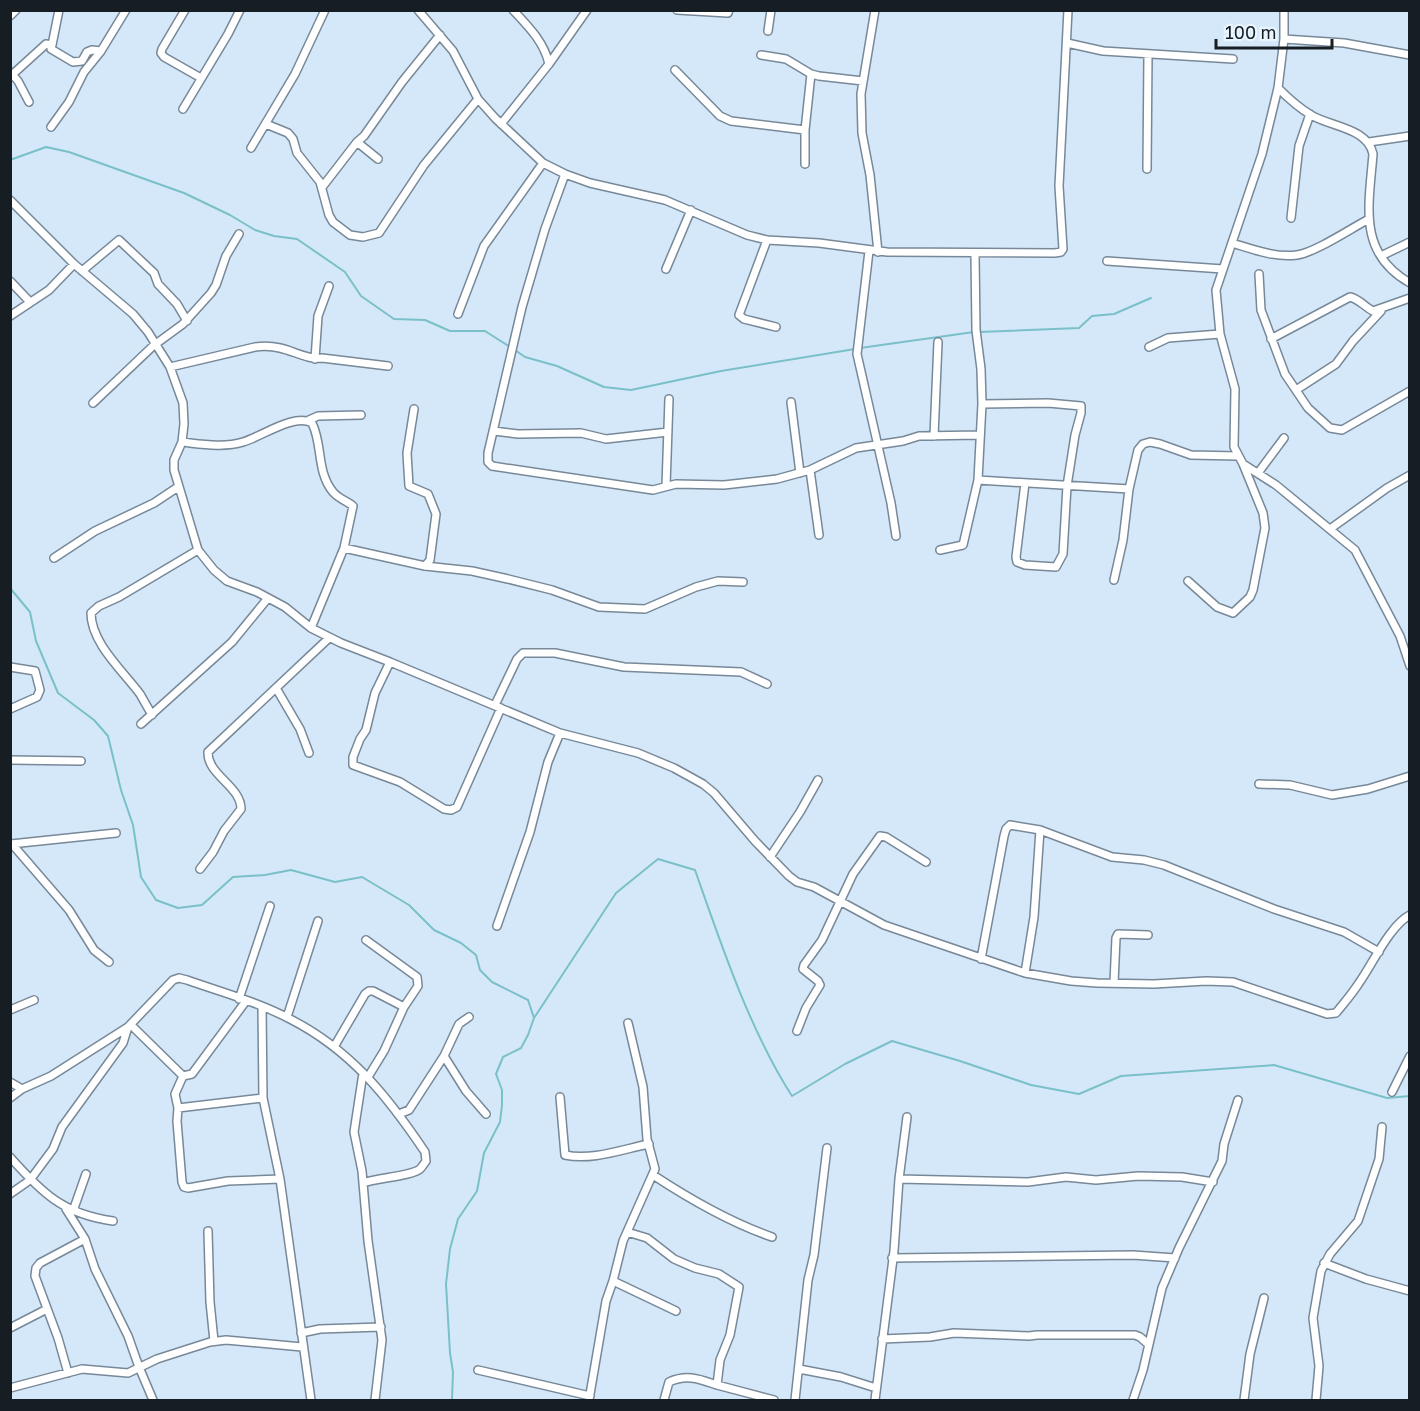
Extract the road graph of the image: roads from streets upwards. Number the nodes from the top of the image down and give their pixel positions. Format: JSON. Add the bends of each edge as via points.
{"nodes":[{"id":1,"x":16,"y":10,"type":"edge"},
{"id":2,"x":59,"y":10,"type":"edge"},
{"id":3,"x":126,"y":10,"type":"edge"},
{"id":4,"x":184,"y":10,"type":"edge"},
{"id":5,"x":240,"y":10,"type":"edge"},
{"id":6,"x":325,"y":10,"type":"edge"},
{"id":7,"x":418,"y":10,"type":"edge"},
{"id":8,"x":513,"y":10,"type":"edge"},
{"id":9,"x":587,"y":10,"type":"edge"},
{"id":10,"x":677,"y":10,"type":"edge"},
{"id":11,"x":729,"y":10,"type":"edge"},
{"id":12,"x":771,"y":10,"type":"edge"},
{"id":13,"x":875,"y":10,"type":"edge"},
{"id":14,"x":1068,"y":10,"type":"edge"},
{"id":15,"x":1284,"y":10,"type":"edge"},
{"id":16,"x":10,"y":16,"type":"edge"},
{"id":17,"x":768,"y":31,"type":"dead end"},
{"id":18,"x":440,"y":35,"type":"junction"},
{"id":19,"x":1284,"y":39,"type":"junction"},
{"id":20,"x":1067,"y":43,"type":"junction"},
{"id":21,"x":52,"y":45,"type":"junction"},
{"id":22,"x":101,"y":51,"type":"junction"},
{"id":23,"x":760,"y":55,"type":"dead end"},
{"id":24,"x":1148,"y":55,"type":"junction"},
{"id":25,"x":1410,"y":55,"type":"edge"},
{"id":26,"x":1233,"y":59,"type":"dead end"},
{"id":27,"x":549,"y":64,"type":"junction"},
{"id":28,"x":675,"y":70,"type":"dead end"},
{"id":29,"x":12,"y":73,"type":"edge"},
{"id":30,"x":811,"y":74,"type":"junction"},
{"id":31,"x":201,"y":78,"type":"junction"},
{"id":32,"x":863,"y":81,"type":"junction"},
{"id":33,"x":1278,"y":88,"type":"junction"},
{"id":34,"x":478,"y":99,"type":"junction"},
{"id":35,"x":29,"y":102,"type":"dead end"},
{"id":36,"x":183,"y":109,"type":"dead end"},
{"id":37,"x":1310,"y":114,"type":"junction"},
{"id":38,"x":266,"y":124,"type":"junction"},
{"id":39,"x":501,"y":124,"type":"junction"},
{"id":40,"x":51,"y":127,"type":"dead end"},
{"id":41,"x":805,"y":130,"type":"junction"},
{"id":42,"x":1410,"y":136,"type":"edge"},
{"id":43,"x":357,"y":142,"type":"junction"},
{"id":44,"x":1369,"y":142,"type":"junction"},
{"id":45,"x":251,"y":148,"type":"dead end"},
{"id":46,"x":378,"y":159,"type":"dead end"},
{"id":47,"x":543,"y":163,"type":"junction"},
{"id":48,"x":805,"y":164,"type":"dead end"},
{"id":49,"x":1147,"y":169,"type":"dead end"},
{"id":50,"x":565,"y":174,"type":"junction"},
{"id":51,"x":322,"y":186,"type":"junction"},
{"id":52,"x":10,"y":200,"type":"edge"},
{"id":53,"x":691,"y":210,"type":"junction"},
{"id":54,"x":1291,"y":218,"type":"dead end"},
{"id":55,"x":1369,"y":219,"type":"junction"},
{"id":56,"x":238,"y":234,"type":"dead end"},
{"id":57,"x":767,"y":240,"type":"junction"},
{"id":58,"x":1410,"y":242,"type":"edge"},
{"id":59,"x":1232,"y":243,"type":"junction"},
{"id":60,"x":869,"y":250,"type":"junction"},
{"id":61,"x":878,"y":252,"type":"junction"},
{"id":62,"x":975,"y":254,"type":"junction"},
{"id":63,"x":1381,"y":256,"type":"junction"},
{"id":64,"x":1107,"y":261,"type":"dead end"},
{"id":65,"x":74,"y":264,"type":"junction"},
{"id":66,"x":666,"y":268,"type":"dead end"},
{"id":67,"x":1223,"y":269,"type":"junction"},
{"id":68,"x":82,"y":271,"type":"junction"},
{"id":69,"x":1259,"y":274,"type":"dead end"},
{"id":70,"x":10,"y":281,"type":"edge"},
{"id":71,"x":1410,"y":283,"type":"edge"},
{"id":72,"x":329,"y":286,"type":"dead end"},
{"id":73,"x":1410,"y":298,"type":"edge"},
{"id":74,"x":30,"y":302,"type":"junction"},
{"id":75,"x":1381,"y":310,"type":"junction"},
{"id":76,"x":458,"y":314,"type":"dead end"},
{"id":77,"x":10,"y":316,"type":"edge"},
{"id":78,"x":187,"y":321,"type":"junction"},
{"id":79,"x":776,"y":327,"type":"dead end"},
{"id":80,"x":1220,"y":333,"type":"junction"},
{"id":81,"x":1271,"y":339,"type":"junction"},
{"id":82,"x":938,"y":342,"type":"dead end"},
{"id":83,"x":155,"y":345,"type":"junction"},
{"id":84,"x":1149,"y":347,"type":"dead end"},
{"id":85,"x":315,"y":359,"type":"junction"},
{"id":86,"x":388,"y":366,"type":"dead end"},
{"id":87,"x":170,"y":367,"type":"junction"},
{"id":88,"x":1296,"y":390,"type":"junction"},
{"id":89,"x":1410,"y":391,"type":"edge"},
{"id":90,"x":669,"y":399,"type":"dead end"},
{"id":91,"x":791,"y":402,"type":"dead end"},
{"id":92,"x":93,"y":403,"type":"dead end"},
{"id":93,"x":982,"y":404,"type":"junction"},
{"id":94,"x":414,"y":409,"type":"dead end"},
{"id":95,"x":361,"y":415,"type":"dead end"},
{"id":96,"x":309,"y":420,"type":"junction"},
{"id":97,"x":494,"y":431,"type":"junction"},
{"id":98,"x":668,"y":432,"type":"junction"},
{"id":99,"x":980,"y":435,"type":"junction"},
{"id":100,"x":934,"y":436,"type":"junction"},
{"id":101,"x":1284,"y":438,"type":"dead end"},
{"id":102,"x":183,"y":442,"type":"junction"},
{"id":103,"x":878,"y":444,"type":"junction"},
{"id":104,"x":1237,"y":456,"type":"junction"},
{"id":105,"x":1243,"y":464,"type":"junction"},
{"id":106,"x":810,"y":470,"type":"junction"},
{"id":107,"x":800,"y":473,"type":"junction"},
{"id":108,"x":1258,"y":473,"type":"junction"},
{"id":109,"x":1410,"y":475,"type":"edge"},
{"id":110,"x":978,"y":480,"type":"junction"},
{"id":111,"x":1025,"y":483,"type":"junction"},
{"id":112,"x":666,"y":486,"type":"junction"},
{"id":113,"x":1067,"y":486,"type":"junction"},
{"id":114,"x":178,"y":487,"type":"junction"},
{"id":115,"x":1129,"y":489,"type":"junction"},
{"id":116,"x":1330,"y":529,"type":"junction"},
{"id":117,"x":819,"y":535,"type":"dead end"},
{"id":118,"x":896,"y":536,"type":"dead end"},
{"id":119,"x":344,"y":548,"type":"junction"},
{"id":120,"x":198,"y":550,"type":"junction"},
{"id":121,"x":940,"y":550,"type":"dead end"},
{"id":122,"x":54,"y":558,"type":"dead end"},
{"id":123,"x":425,"y":566,"type":"junction"},
{"id":124,"x":1114,"y":580,"type":"dead end"},
{"id":125,"x":1188,"y":581,"type":"dead end"},
{"id":126,"x":743,"y":582,"type":"dead end"},
{"id":127,"x":268,"y":598,"type":"junction"},
{"id":128,"x":311,"y":628,"type":"junction"},
{"id":129,"x":329,"y":638,"type":"junction"},
{"id":130,"x":390,"y":662,"type":"junction"},
{"id":131,"x":1410,"y":666,"type":"edge"},
{"id":132,"x":10,"y":667,"type":"edge"},
{"id":133,"x":767,"y":684,"type":"dead end"},
{"id":134,"x":276,"y":688,"type":"junction"},
{"id":135,"x":498,"y":706,"type":"junction"},
{"id":136,"x":10,"y":709,"type":"edge"},
{"id":137,"x":152,"y":715,"type":"junction"},
{"id":138,"x":141,"y":724,"type":"dead end"},
{"id":139,"x":560,"y":733,"type":"junction"},
{"id":140,"x":309,"y":753,"type":"dead end"},
{"id":141,"x":10,"y":760,"type":"edge"},
{"id":142,"x":81,"y":761,"type":"dead end"},
{"id":143,"x":1410,"y":776,"type":"edge"},
{"id":144,"x":818,"y":780,"type":"dead end"},
{"id":145,"x":1258,"y":784,"type":"dead end"},
{"id":146,"x":1040,"y":830,"type":"junction"},
{"id":147,"x":116,"y":833,"type":"dead end"},
{"id":148,"x":11,"y":844,"type":"edge"},
{"id":149,"x":770,"y":856,"type":"junction"},
{"id":150,"x":926,"y":862,"type":"dead end"},
{"id":151,"x":200,"y":869,"type":"dead end"},
{"id":152,"x":840,"y":902,"type":"junction"},
{"id":153,"x":270,"y":906,"type":"dead end"},
{"id":154,"x":1410,"y":915,"type":"edge"},
{"id":155,"x":318,"y":921,"type":"dead end"},
{"id":156,"x":497,"y":926,"type":"dead end"},
{"id":157,"x":1148,"y":935,"type":"dead end"},
{"id":158,"x":366,"y":940,"type":"dead end"},
{"id":159,"x":1379,"y":952,"type":"junction"},
{"id":160,"x":981,"y":959,"type":"junction"},
{"id":161,"x":109,"y":962,"type":"dead end"},
{"id":162,"x":1025,"y":973,"type":"junction"},
{"id":163,"x":1113,"y":983,"type":"junction"},
{"id":164,"x":34,"y":1000,"type":"dead end"},
{"id":165,"x":243,"y":1000,"type":"junction"},
{"id":166,"x":262,"y":1007,"type":"junction"},
{"id":167,"x":404,"y":1007,"type":"junction"},
{"id":168,"x":10,"y":1010,"type":"edge"},
{"id":169,"x":287,"y":1017,"type":"junction"},
{"id":170,"x":469,"y":1017,"type":"dead end"},
{"id":171,"x":628,"y":1023,"type":"dead end"},
{"id":172,"x":129,"y":1026,"type":"junction"},
{"id":173,"x":797,"y":1031,"type":"dead end"},
{"id":174,"x":334,"y":1047,"type":"junction"},
{"id":175,"x":444,"y":1056,"type":"junction"},
{"id":176,"x":1410,"y":1056,"type":"edge"},
{"id":177,"x":365,"y":1075,"type":"junction"},
{"id":178,"x":183,"y":1076,"type":"junction"},
{"id":179,"x":10,"y":1082,"type":"edge"},
{"id":180,"x":22,"y":1089,"type":"junction"},
{"id":181,"x":1392,"y":1092,"type":"dead end"},
{"id":182,"x":10,"y":1098,"type":"edge"},
{"id":183,"x":264,"y":1098,"type":"junction"},
{"id":184,"x":560,"y":1098,"type":"dead end"},
{"id":185,"x":1238,"y":1100,"type":"dead end"},
{"id":186,"x":178,"y":1108,"type":"junction"},
{"id":187,"x":399,"y":1114,"type":"junction"},
{"id":188,"x":486,"y":1114,"type":"dead end"},
{"id":189,"x":907,"y":1117,"type":"dead end"},
{"id":190,"x":1382,"y":1127,"type":"dead end"},
{"id":191,"x":649,"y":1144,"type":"junction"},
{"id":192,"x":826,"y":1148,"type":"dead end"},
{"id":193,"x":10,"y":1157,"type":"edge"},
{"id":194,"x":86,"y":1174,"type":"dead end"},
{"id":195,"x":653,"y":1175,"type":"junction"},
{"id":196,"x":280,"y":1179,"type":"junction"},
{"id":197,"x":899,"y":1179,"type":"junction"},
{"id":198,"x":30,"y":1180,"type":"junction"},
{"id":199,"x":1213,"y":1182,"type":"junction"},
{"id":200,"x":363,"y":1183,"type":"junction"},
{"id":201,"x":10,"y":1194,"type":"edge"},
{"id":202,"x":70,"y":1210,"type":"junction"},
{"id":203,"x":112,"y":1221,"type":"dead end"},
{"id":204,"x":208,"y":1232,"type":"dead end"},
{"id":205,"x":627,"y":1232,"type":"junction"},
{"id":206,"x":771,"y":1237,"type":"dead end"},
{"id":207,"x":85,"y":1239,"type":"junction"},
{"id":208,"x":892,"y":1258,"type":"junction"},
{"id":209,"x":1175,"y":1258,"type":"junction"},
{"id":210,"x":1324,"y":1263,"type":"junction"},
{"id":211,"x":613,"y":1281,"type":"junction"},
{"id":212,"x":1410,"y":1291,"type":"edge"},
{"id":213,"x":1264,"y":1298,"type":"dead end"},
{"id":214,"x":47,"y":1309,"type":"junction"},
{"id":215,"x":676,"y":1311,"type":"dead end"},
{"id":216,"x":381,"y":1327,"type":"junction"},
{"id":217,"x":10,"y":1328,"type":"edge"},
{"id":218,"x":301,"y":1333,"type":"junction"},
{"id":219,"x":882,"y":1339,"type":"junction"},
{"id":220,"x":214,"y":1341,"type":"junction"},
{"id":221,"x":1148,"y":1344,"type":"junction"},
{"id":222,"x":302,"y":1347,"type":"junction"},
{"id":223,"x":139,"y":1368,"type":"junction"},
{"id":224,"x":799,"y":1369,"type":"junction"},
{"id":225,"x":478,"y":1370,"type":"dead end"},
{"id":226,"x":68,"y":1372,"type":"junction"},
{"id":227,"x":717,"y":1385,"type":"junction"},
{"id":228,"x":10,"y":1388,"type":"edge"},
{"id":229,"x":876,"y":1388,"type":"junction"},
{"id":230,"x":590,"y":1398,"type":"edge"},
{"id":231,"x":153,"y":1401,"type":"edge"},
{"id":232,"x":310,"y":1401,"type":"edge"},
{"id":233,"x":375,"y":1401,"type":"edge"},
{"id":234,"x":664,"y":1401,"type":"edge"},
{"id":235,"x":774,"y":1401,"type":"edge"},
{"id":236,"x":795,"y":1401,"type":"edge"},
{"id":237,"x":875,"y":1401,"type":"edge"},
{"id":238,"x":1133,"y":1401,"type":"edge"},
{"id":239,"x":1244,"y":1401,"type":"edge"},
{"id":240,"x":1316,"y":1401,"type":"edge"}],
"edges":[{"from":1,"to":16,"type":"street"},
{"from":2,"to":21,"type":"street"},
{"from":3,"to":22,"type":"street"},
{"from":4,"to":31,"type":"street","via":[[161,54]]},
{"from":5,"to":31,"type":"street"},
{"from":6,"to":38,"type":"street"},
{"from":7,"to":18,"type":"street"},
{"from":8,"to":27,"type":"street","via":[[543,46]]},
{"from":9,"to":27,"type":"street"},
{"from":10,"to":11,"type":"street"},
{"from":12,"to":17,"type":"street"},
{"from":13,"to":32,"type":"street"},
{"from":14,"to":20,"type":"street"},
{"from":15,"to":19,"type":"street"},
{"from":18,"to":34,"type":"street","via":[[453,51]]},
{"from":18,"to":43,"type":"street"},
{"from":19,"to":25,"type":"street","via":[[1344,43]]},
{"from":19,"to":33,"type":"street"},
{"from":20,"to":24,"type":"street","via":[[1092,50]]},
{"from":20,"to":62,"type":"street","via":[[1059,176],[1063,249],[1055,254]]},
{"from":21,"to":22,"type":"street","via":[[73,62],[82,61],[87,52]]},
{"from":21,"to":29,"type":"street","via":[[45,44]]},
{"from":22,"to":40,"type":"street"},
{"from":23,"to":30,"type":"street","via":[[786,59]]},
{"from":24,"to":26,"type":"street"},
{"from":24,"to":49,"type":"street"},
{"from":27,"to":39,"type":"street"},
{"from":28,"to":41,"type":"street","via":[[720,116],[731,121]]},
{"from":29,"to":35,"type":"street"},
{"from":30,"to":32,"type":"street"},
{"from":30,"to":41,"type":"street"},
{"from":31,"to":36,"type":"street"},
{"from":32,"to":61,"type":"street","via":[[862,133]]},
{"from":33,"to":37,"type":"street"},
{"from":33,"to":59,"type":"street","via":[[1262,154]]},
{"from":34,"to":39,"type":"street"},
{"from":34,"to":51,"type":"street","via":[[424,165],[379,233],[350,235],[333,222]]},
{"from":37,"to":44,"type":"street"},
{"from":37,"to":54,"type":"street","via":[[1299,146]]},
{"from":38,"to":45,"type":"street"},
{"from":38,"to":51,"type":"street","via":[[288,133],[297,153]]},
{"from":39,"to":47,"type":"street"},
{"from":41,"to":48,"type":"street"},
{"from":42,"to":44,"type":"street"},
{"from":43,"to":46,"type":"street"},
{"from":43,"to":51,"type":"street"},
{"from":44,"to":55,"type":"street","via":[[1373,154]]},
{"from":47,"to":50,"type":"street"},
{"from":47,"to":76,"type":"street","via":[[484,246]]},
{"from":50,"to":53,"type":"street"},
{"from":50,"to":97,"type":"street","via":[[522,307]]},
{"from":52,"to":65,"type":"street"},
{"from":53,"to":57,"type":"street"},
{"from":53,"to":66,"type":"street"},
{"from":55,"to":59,"type":"street","via":[[1298,255],[1275,255]]},
{"from":55,"to":63,"type":"street","via":[[1373,242]]},
{"from":56,"to":78,"type":"street","via":[[216,285]]},
{"from":57,"to":60,"type":"street"},
{"from":57,"to":79,"type":"street","via":[[739,315]]},
{"from":58,"to":63,"type":"street"},
{"from":59,"to":67,"type":"street"},
{"from":60,"to":61,"type":"street"},
{"from":60,"to":103,"type":"street","via":[[857,354]]},
{"from":61,"to":62,"type":"street"},
{"from":62,"to":93,"type":"street"},
{"from":63,"to":71,"type":"street","via":[[1392,271]]},
{"from":64,"to":67,"type":"street"},
{"from":65,"to":68,"type":"street"},
{"from":65,"to":74,"type":"street","via":[[49,290]]},
{"from":67,"to":80,"type":"street","via":[[1216,290]]},
{"from":68,"to":78,"type":"street","via":[[119,240],[154,273]]},
{"from":68,"to":83,"type":"street","via":[[133,314]]},
{"from":69,"to":81,"type":"street","via":[[1261,310]]},
{"from":70,"to":74,"type":"street"},
{"from":72,"to":85,"type":"street","via":[[316,327]]},
{"from":73,"to":75,"type":"street"},
{"from":74,"to":77,"type":"street"},
{"from":75,"to":81,"type":"street","via":[[1364,307],[1357,298],[1350,297]]},
{"from":75,"to":88,"type":"street","via":[[1336,364]]},
{"from":78,"to":83,"type":"street"},
{"from":80,"to":84,"type":"street","via":[[1168,338]]},
{"from":80,"to":104,"type":"street","via":[[1234,389],[1233,435]]},
{"from":81,"to":88,"type":"street","via":[[1280,365]]},
{"from":82,"to":100,"type":"street"},
{"from":83,"to":87,"type":"street"},
{"from":83,"to":92,"type":"street"},
{"from":85,"to":86,"type":"street"},
{"from":85,"to":87,"type":"street","via":[[269,346]]},
{"from":87,"to":102,"type":"street","via":[[183,403]]},
{"from":88,"to":89,"type":"street","via":[[1308,408],[1336,430],[1366,418]]},
{"from":90,"to":98,"type":"street"},
{"from":91,"to":107,"type":"street"},
{"from":93,"to":99,"type":"street"},
{"from":93,"to":113,"type":"street","via":[[1081,406]]},
{"from":94,"to":123,"type":"street","via":[[407,453],[410,486],[428,494],[436,514],[430,560]]},
{"from":95,"to":96,"type":"street","via":[[318,416]]},
{"from":96,"to":102,"type":"street","via":[[240,443]]},
{"from":96,"to":119,"type":"street","via":[[315,427],[327,483],[338,497],[353,506]]},
{"from":97,"to":98,"type":"street","via":[[574,432],[606,440]]},
{"from":97,"to":112,"type":"street","via":[[488,453],[492,466],[644,490]]},
{"from":98,"to":112,"type":"street"},
{"from":99,"to":100,"type":"street"},
{"from":99,"to":110,"type":"street"},
{"from":100,"to":103,"type":"street"},
{"from":101,"to":108,"type":"street"},
{"from":102,"to":114,"type":"street","via":[[174,460]]},
{"from":103,"to":106,"type":"street","via":[[845,452]]},
{"from":103,"to":118,"type":"street"},
{"from":104,"to":105,"type":"street"},
{"from":104,"to":115,"type":"street","via":[[1191,455],[1160,444],[1143,444]]},
{"from":105,"to":108,"type":"street"},
{"from":105,"to":125,"type":"street","via":[[1265,528],[1250,597],[1233,614],[1217,607]]},
{"from":106,"to":107,"type":"street"},
{"from":106,"to":117,"type":"street"},
{"from":107,"to":112,"type":"street","via":[[741,484]]},
{"from":108,"to":116,"type":"street"},
{"from":109,"to":116,"type":"street"},
{"from":110,"to":111,"type":"street"},
{"from":110,"to":121,"type":"street","via":[[963,545]]},
{"from":111,"to":113,"type":"street"},
{"from":111,"to":113,"type":"street","via":[[1017,562],[1050,568],[1056,567],[1063,554]]},
{"from":113,"to":115,"type":"street"},
{"from":114,"to":120,"type":"street"},
{"from":114,"to":122,"type":"street","via":[[95,531]]},
{"from":115,"to":124,"type":"street"},
{"from":116,"to":131,"type":"street","via":[[1355,550],[1400,636]]},
{"from":119,"to":123,"type":"street"},
{"from":119,"to":128,"type":"street"},
{"from":120,"to":127,"type":"street","via":[[227,581]]},
{"from":120,"to":137,"type":"street","via":[[91,613],[91,623],[109,657]]},
{"from":123,"to":126,"type":"street","via":[[508,579],[599,607],[645,609],[696,587],[718,581]]},
{"from":127,"to":128,"type":"street"},
{"from":127,"to":137,"type":"street","via":[[232,642]]},
{"from":128,"to":129,"type":"street"},
{"from":129,"to":130,"type":"street"},
{"from":129,"to":134,"type":"street"},
{"from":130,"to":135,"type":"street"},
{"from":130,"to":135,"type":"street","via":[[375,693],[353,765],[400,782],[444,809],[457,807]]},
{"from":132,"to":136,"type":"street","via":[[35,671],[40,690],[37,697]]},
{"from":133,"to":135,"type":"street","via":[[741,672],[624,667],[555,653],[523,653]]},
{"from":134,"to":140,"type":"street"},
{"from":134,"to":151,"type":"street","via":[[208,752],[210,762],[240,799],[241,809]]},
{"from":135,"to":139,"type":"street"},
{"from":137,"to":138,"type":"street"},
{"from":139,"to":149,"type":"street","via":[[638,753],[703,784]]},
{"from":139,"to":156,"type":"street"},
{"from":141,"to":142,"type":"street"},
{"from":143,"to":145,"type":"street","via":[[1332,795],[1290,785]]},
{"from":144,"to":149,"type":"street"},
{"from":146,"to":159,"type":"street","via":[[1112,857],[1164,865],[1344,932]]},
{"from":146,"to":160,"type":"street","via":[[1018,825],[1006,829]]},
{"from":146,"to":162,"type":"street","via":[[1035,918]]},
{"from":147,"to":148,"type":"street"},
{"from":148,"to":161,"type":"street","via":[[69,910],[94,950]]},
{"from":149,"to":152,"type":"street","via":[[797,882]]},
{"from":150,"to":152,"type":"street","via":[[880,836],[853,874]]},
{"from":152,"to":160,"type":"street","via":[[884,925]]},
{"from":152,"to":173,"type":"street","via":[[822,940],[804,965],[803,969],[820,985]]},
{"from":153,"to":165,"type":"street"},
{"from":154,"to":159,"type":"street","via":[[1403,918]]},
{"from":155,"to":169,"type":"street"},
{"from":157,"to":163,"type":"street","via":[[1118,934]]},
{"from":158,"to":167,"type":"street","via":[[417,977],[418,986]]},
{"from":159,"to":163,"type":"street","via":[[1336,1013],[1327,1014],[1233,982]]},
{"from":160,"to":162,"type":"street"},
{"from":162,"to":163,"type":"street"},
{"from":164,"to":168,"type":"street"},
{"from":165,"to":166,"type":"street"},
{"from":165,"to":172,"type":"street","via":[[179,978],[168,984]]},
{"from":165,"to":178,"type":"street","via":[[192,1074]]},
{"from":166,"to":169,"type":"street"},
{"from":166,"to":183,"type":"street"},
{"from":167,"to":174,"type":"street","via":[[369,991]]},
{"from":167,"to":177,"type":"street","via":[[384,1051]]},
{"from":169,"to":174,"type":"street"},
{"from":170,"to":175,"type":"street","via":[[459,1024]]},
{"from":171,"to":191,"type":"street","via":[[643,1087]]},
{"from":172,"to":178,"type":"street"},
{"from":172,"to":180,"type":"street","via":[[51,1076]]},
{"from":172,"to":198,"type":"street","via":[[123,1043],[62,1127],[53,1149]]},
{"from":174,"to":177,"type":"street"},
{"from":175,"to":187,"type":"street","via":[[409,1110]]},
{"from":175,"to":188,"type":"street"},
{"from":176,"to":181,"type":"street"},
{"from":177,"to":187,"type":"street"},
{"from":177,"to":200,"type":"street","via":[[357,1100],[354,1132]]},
{"from":178,"to":186,"type":"street","via":[[175,1094]]},
{"from":179,"to":180,"type":"street"},
{"from":180,"to":182,"type":"street"},
{"from":183,"to":186,"type":"street"},
{"from":183,"to":196,"type":"street"},
{"from":184,"to":191,"type":"street","via":[[565,1155],[601,1154]]},
{"from":185,"to":199,"type":"street"},
{"from":186,"to":196,"type":"street","via":[[184,1187]]},
{"from":187,"to":200,"type":"street","via":[[425,1152],[426,1161],[413,1173]]},
{"from":189,"to":197,"type":"street"},
{"from":190,"to":210,"type":"street","via":[[1379,1159],[1358,1221]]},
{"from":191,"to":195,"type":"street"},
{"from":192,"to":224,"type":"street"},
{"from":193,"to":198,"type":"street"},
{"from":194,"to":202,"type":"street"},
{"from":195,"to":205,"type":"street"},
{"from":195,"to":206,"type":"street","via":[[694,1202]]},
{"from":196,"to":218,"type":"street"},
{"from":197,"to":199,"type":"street","via":[[1028,1182],[1138,1176]]},
{"from":197,"to":208,"type":"street"},
{"from":198,"to":201,"type":"street"},
{"from":198,"to":202,"type":"street"},
{"from":199,"to":209,"type":"street"},
{"from":200,"to":216,"type":"street"},
{"from":202,"to":203,"type":"street"},
{"from":202,"to":207,"type":"street"},
{"from":204,"to":220,"type":"street"},
{"from":205,"to":211,"type":"street"},
{"from":205,"to":227,"type":"street","via":[[647,1238],[674,1259],[719,1274],[739,1287]]},
{"from":207,"to":214,"type":"street","via":[[36,1268],[35,1276]]},
{"from":207,"to":223,"type":"street"},
{"from":208,"to":209,"type":"street"},
{"from":208,"to":219,"type":"street"},
{"from":209,"to":221,"type":"street","via":[[1162,1288]]},
{"from":210,"to":212,"type":"street"},
{"from":210,"to":240,"type":"street","via":[[1313,1318],[1318,1366]]},
{"from":211,"to":215,"type":"street"},
{"from":211,"to":230,"type":"street","via":[[604,1309]]},
{"from":213,"to":239,"type":"street","via":[[1250,1354]]},
{"from":214,"to":217,"type":"street"},
{"from":214,"to":226,"type":"street"},
{"from":216,"to":218,"type":"street"},
{"from":216,"to":233,"type":"street","via":[[383,1348]]},
{"from":218,"to":222,"type":"street"},
{"from":219,"to":221,"type":"street","via":[[954,1333],[1135,1335]]},
{"from":219,"to":229,"type":"street"},
{"from":220,"to":222,"type":"street"},
{"from":220,"to":223,"type":"street"},
{"from":221,"to":238,"type":"street"},
{"from":222,"to":232,"type":"street"},
{"from":223,"to":226,"type":"street","via":[[128,1373],[82,1369]]},
{"from":223,"to":231,"type":"street"},
{"from":224,"to":229,"type":"street"},
{"from":224,"to":236,"type":"street"},
{"from":225,"to":230,"type":"street"},
{"from":226,"to":228,"type":"street"},
{"from":227,"to":234,"type":"street","via":[[680,1377],[669,1382]]},
{"from":227,"to":235,"type":"street"},
{"from":229,"to":237,"type":"street"}]}
